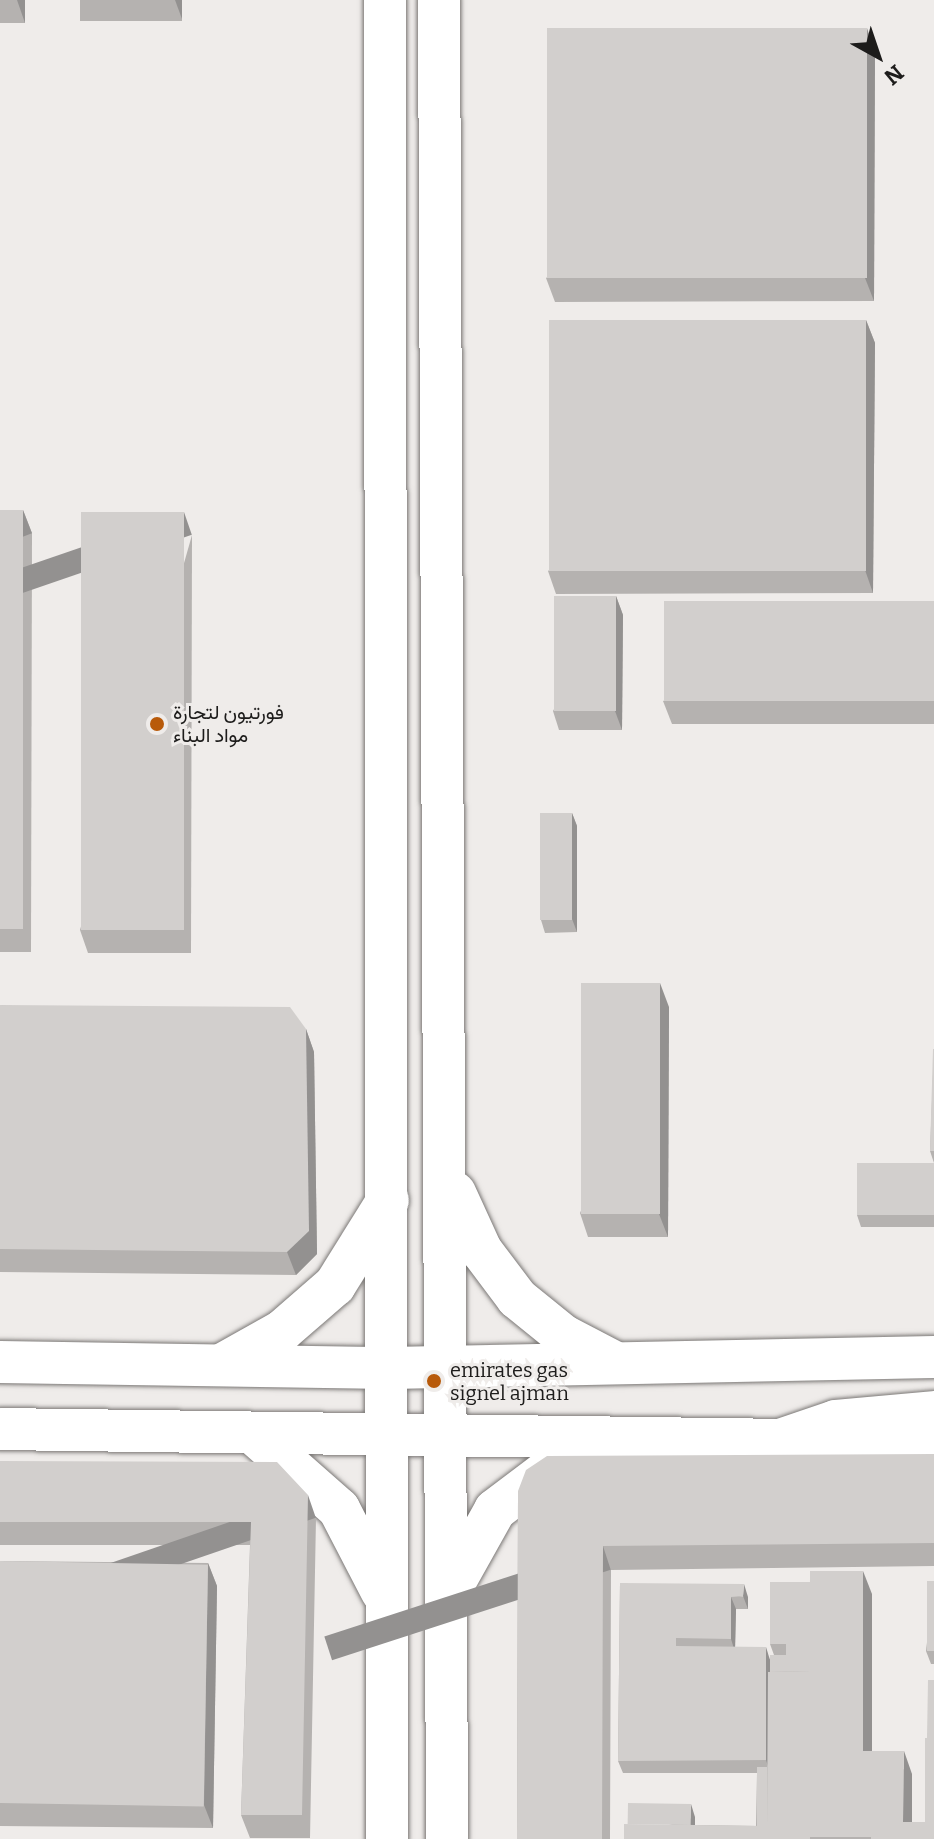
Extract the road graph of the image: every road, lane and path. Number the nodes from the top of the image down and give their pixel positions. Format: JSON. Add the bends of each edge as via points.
{"nodes":[{"id":1,"x":385,"y":0,"type":"edge"},
{"id":2,"x":439,"y":0,"type":"edge"},
{"id":3,"x":448,"y":1167,"type":"junction"},
{"id":4,"x":390,"y":1195,"type":"junction"},
{"id":5,"x":934,"y":1357,"type":"edge"},
{"id":6,"x":0,"y":1362,"type":"edge"},
{"id":7,"x":617,"y":1363,"type":"junction"},
{"id":8,"x":220,"y":1365,"type":"junction"},
{"id":9,"x":448,"y":1367,"type":"junction"},
{"id":10,"x":390,"y":1368,"type":"junction"},
{"id":11,"x":934,"y":1413,"type":"edge"},
{"id":12,"x":0,"y":1429,"type":"edge"},
{"id":13,"x":255,"y":1435,"type":"junction"},
{"id":14,"x":389,"y":1439,"type":"junction"},
{"id":15,"x":448,"y":1439,"type":"junction"},
{"id":16,"x":605,"y":1441,"type":"junction"},
{"id":17,"x":934,"y":1442,"type":"edge"},
{"id":18,"x":771,"y":1444,"type":"junction"},
{"id":19,"x":446,"y":1608,"type":"junction"},
{"id":20,"x":388,"y":1610,"type":"junction"},
{"id":21,"x":387,"y":1839,"type":"edge"},
{"id":22,"x":447,"y":1839,"type":"edge"}],
"edges":[{"from":1,"to":4,"type":"main road"},
{"from":2,"to":3,"type":"main road"},
{"from":3,"to":7,"type":"main road","via":[[467,1223],[517,1298],[564,1336]]},
{"from":3,"to":9,"type":"main road"},
{"from":4,"to":8,"type":"main road","via":[[335,1285],[282,1331]]},
{"from":4,"to":10,"type":"main road"},
{"from":5,"to":7,"type":"main road"},
{"from":6,"to":8,"type":"main road"},
{"from":7,"to":9,"type":"main road"},
{"from":8,"to":10,"type":"main road"},
{"from":9,"to":10,"type":"main road"},
{"from":9,"to":15,"type":"main road"},
{"from":10,"to":14,"type":"main road"},
{"from":11,"to":18,"type":"highway","via":[[836,1422]]},
{"from":12,"to":13,"type":"main road"},
{"from":13,"to":14,"type":"main road"},
{"from":13,"to":20,"type":"main road","via":[[339,1509]]},
{"from":14,"to":15,"type":"main road"},
{"from":14,"to":20,"type":"main road"},
{"from":15,"to":16,"type":"main road"},
{"from":15,"to":19,"type":"main road"},
{"from":16,"to":18,"type":"main road"},
{"from":16,"to":19,"type":"main road","via":[[556,1461],[495,1510],[465,1556]]},
{"from":17,"to":18,"type":"main road"},
{"from":19,"to":22,"type":"main road"},
{"from":20,"to":21,"type":"main road"}]}
